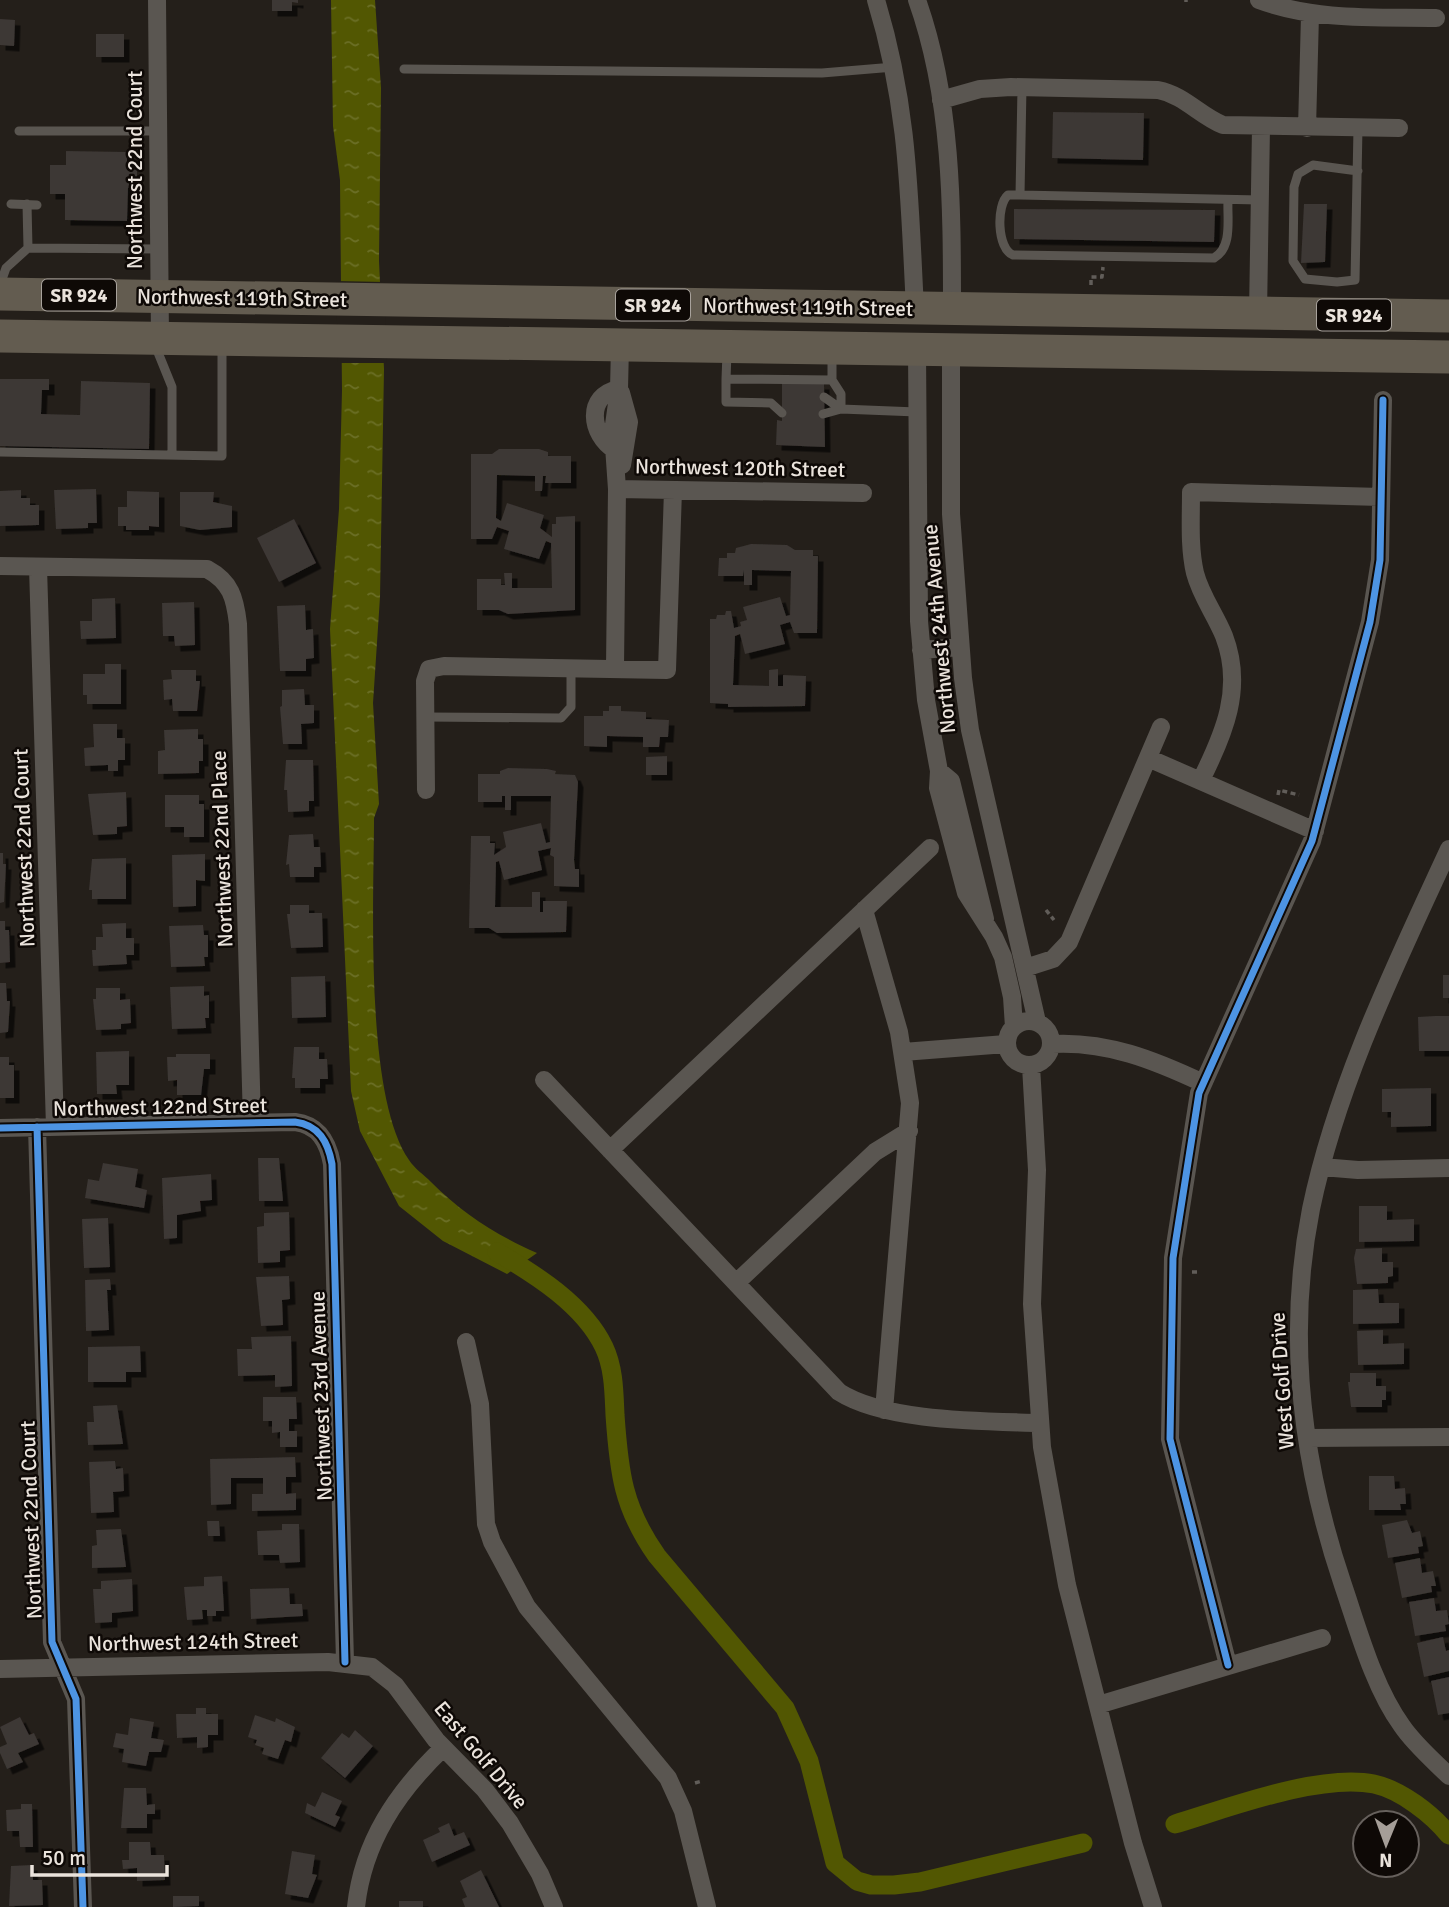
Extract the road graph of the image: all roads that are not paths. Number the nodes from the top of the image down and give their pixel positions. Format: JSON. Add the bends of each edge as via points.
{"nodes":[{"id":1,"x":156,"y":0,"type":"edge"},
{"id":2,"x":876,"y":0,"type":"edge"},
{"id":3,"x":917,"y":0,"type":"edge"},
{"id":4,"x":1259,"y":0,"type":"edge"},
{"id":5,"x":1310,"y":15,"type":"junction"},
{"id":6,"x":1436,"y":18,"type":"dead end"},
{"id":7,"x":894,"y":67,"type":"junction"},
{"id":8,"x":404,"y":69,"type":"dead end"},
{"id":9,"x":1022,"y":87,"type":"junction"},
{"id":10,"x":941,"y":100,"type":"junction"},
{"id":11,"x":1261,"y":127,"type":"junction"},
{"id":12,"x":1307,"y":128,"type":"junction"},
{"id":13,"x":1358,"y":128,"type":"junction"},
{"id":14,"x":1399,"y":128,"type":"dead end"},
{"id":15,"x":19,"y":131,"type":"dead end"},
{"id":16,"x":157,"y":131,"type":"junction"},
{"id":17,"x":1358,"y":171,"type":"junction"},
{"id":18,"x":1020,"y":195,"type":"junction"},
{"id":19,"x":1228,"y":200,"type":"junction"},
{"id":20,"x":1260,"y":200,"type":"junction"},
{"id":21,"x":11,"y":204,"type":"dead end"},
{"id":22,"x":28,"y":248,"type":"junction"},
{"id":23,"x":158,"y":249,"type":"junction"},
{"id":24,"x":0,"y":285,"type":"edge"},
{"id":25,"x":0,"y":294,"type":"edge"},
{"id":26,"x":159,"y":296,"type":"junction"},
{"id":27,"x":915,"y":308,"type":"junction"},
{"id":28,"x":952,"y":309,"type":"junction"},
{"id":29,"x":1258,"y":314,"type":"junction"},
{"id":30,"x":1449,"y":316,"type":"edge"},
{"id":31,"x":0,"y":336,"type":"edge"},
{"id":32,"x":157,"y":339,"type":"junction"},
{"id":33,"x":222,"y":340,"type":"junction"},
{"id":34,"x":620,"y":346,"type":"junction"},
{"id":35,"x":917,"y":350,"type":"junction"},
{"id":36,"x":951,"y":351,"type":"junction"},
{"id":37,"x":1449,"y":357,"type":"edge"},
{"id":38,"x":726,"y":363,"type":"junction"},
{"id":39,"x":832,"y":365,"type":"junction"},
{"id":40,"x":619,"y":389,"type":"junction"},
{"id":41,"x":782,"y":396,"type":"dead end"},
{"id":42,"x":824,"y":397,"type":"dead end"},
{"id":43,"x":1383,"y":400,"type":"dead end"},
{"id":44,"x":771,"y":403,"type":"junction"},
{"id":45,"x":841,"y":409,"type":"junction"},
{"id":46,"x":917,"y":412,"type":"junction"},
{"id":47,"x":782,"y":413,"type":"dead end"},
{"id":48,"x":823,"y":414,"type":"dead end"},
{"id":49,"x":0,"y":452,"type":"edge"},
{"id":50,"x":172,"y":455,"type":"junction"},
{"id":51,"x":617,"y":489,"type":"junction"},
{"id":52,"x":673,"y":490,"type":"junction"},
{"id":53,"x":863,"y":493,"type":"dead end"},
{"id":54,"x":1381,"y":497,"type":"junction"},
{"id":55,"x":0,"y":566,"type":"edge"},
{"id":56,"x":38,"y":567,"type":"junction"},
{"id":57,"x":960,"y":647,"type":"junction"},
{"id":58,"x":921,"y":650,"type":"junction"},
{"id":59,"x":571,"y":667,"type":"junction"},
{"id":60,"x":615,"y":668,"type":"junction"},
{"id":61,"x":425,"y":718,"type":"junction"},
{"id":62,"x":1161,"y":727,"type":"dead end"},
{"id":63,"x":1148,"y":758,"type":"junction"},
{"id":64,"x":939,"y":771,"type":"junction"},
{"id":65,"x":1201,"y":780,"type":"junction"},
{"id":66,"x":425,"y":790,"type":"dead end"},
{"id":67,"x":1315,"y":831,"type":"junction"},
{"id":68,"x":930,"y":848,"type":"dead end"},
{"id":69,"x":1449,"y":849,"type":"edge"},
{"id":70,"x":1004,"y":876,"type":"junction"},
{"id":71,"x":977,"y":881,"type":"junction"},
{"id":72,"x":1441,"y":888,"type":"edge"},
{"id":73,"x":864,"y":910,"type":"junction"},
{"id":74,"x":986,"y":923,"type":"junction"},
{"id":75,"x":1025,"y":968,"type":"junction"},
{"id":76,"x":1037,"y":1022,"type":"junction"},
{"id":77,"x":1010,"y":1035,"type":"junction"},
{"id":78,"x":1052,"y":1044,"type":"junction"},
{"id":79,"x":903,"y":1052,"type":"junction"},
{"id":80,"x":1031,"y":1066,"type":"junction"},
{"id":81,"x":544,"y":1080,"type":"dead end"},
{"id":82,"x":1203,"y":1083,"type":"junction"},
{"id":83,"x":252,"y":1122,"type":"junction"},
{"id":84,"x":37,"y":1127,"type":"junction"},
{"id":85,"x":55,"y":1127,"type":"junction"},
{"id":86,"x":0,"y":1128,"type":"edge"},
{"id":87,"x":909,"y":1131,"type":"junction"},
{"id":88,"x":318,"y":1132,"type":"joint"},
{"id":89,"x":610,"y":1150,"type":"junction"},
{"id":90,"x":1322,"y":1167,"type":"junction"},
{"id":91,"x":1449,"y":1168,"type":"edge"},
{"id":92,"x":736,"y":1283,"type":"junction"},
{"id":93,"x":466,"y":1342,"type":"dead end"},
{"id":94,"x":884,"y":1410,"type":"junction"},
{"id":95,"x":1039,"y":1423,"type":"junction"},
{"id":96,"x":1449,"y":1437,"type":"edge"},
{"id":97,"x":1307,"y":1438,"type":"junction"},
{"id":98,"x":1322,"y":1638,"type":"dead end"},
{"id":99,"x":345,"y":1662,"type":"junction"},
{"id":100,"x":1228,"y":1665,"type":"junction"},
{"id":101,"x":64,"y":1668,"type":"junction"},
{"id":102,"x":0,"y":1669,"type":"edge"},
{"id":103,"x":1098,"y":1705,"type":"junction"},
{"id":104,"x":443,"y":1748,"type":"junction"},
{"id":105,"x":1449,"y":1776,"type":"edge"},
{"id":106,"x":83,"y":1907,"type":"edge"},
{"id":107,"x":356,"y":1907,"type":"edge"},
{"id":108,"x":554,"y":1907,"type":"edge"},
{"id":109,"x":707,"y":1907,"type":"edge"},
{"id":110,"x":1153,"y":1907,"type":"edge"}],
"edges":[{"from":1,"to":16,"type":"street","name":"Northwest 22nd Court"},
{"from":2,"to":7,"type":"street"},
{"from":3,"to":10,"type":"street"},
{"from":4,"to":5,"type":"street"},
{"from":5,"to":6,"type":"street"},
{"from":5,"to":12,"type":"street"},
{"from":7,"to":8,"type":"lane","via":[[822,73]]},
{"from":7,"to":27,"type":"street","via":[[910,167]]},
{"from":9,"to":10,"type":"street","via":[[980,89]]},
{"from":9,"to":11,"type":"street","via":[[1158,90],[1181,97],[1203,116],[1223,125]]},
{"from":9,"to":18,"type":"lane"},
{"from":10,"to":28,"type":"street","via":[[950,182]]},
{"from":11,"to":12,"type":"street"},
{"from":11,"to":20,"type":"street"},
{"from":12,"to":13,"type":"street"},
{"from":13,"to":14,"type":"street"},
{"from":13,"to":17,"type":"lane"},
{"from":15,"to":16,"type":"lane"},
{"from":16,"to":23,"type":"street","name":"Northwest 22nd Court"},
{"from":17,"to":17,"type":"lane","via":[[1355,280],[1310,281],[1296,270],[1293,252],[1297,174],[1309,166]]},
{"from":18,"to":19,"type":"lane"},
{"from":18,"to":19,"type":"lane","via":[[1008,195],[1003,203],[1002,245],[1013,255],[1213,258],[1227,241]]},
{"from":19,"to":20,"type":"lane"},
{"from":20,"to":29,"type":"street"},
{"from":21,"to":22,"type":"lane","via":[[32,204]]},
{"from":22,"to":23,"type":"lane"},
{"from":22,"to":24,"type":"lane","via":[[6,268]]},
{"from":23,"to":26,"type":"street","name":"Northwest 22nd Court"},
{"from":25,"to":26,"type":"highway","name":"Northwest 119th Street","number":"SR 924"},
{"from":26,"to":27,"type":"highway","name":"Northwest 119th Street","number":"SR 924"},
{"from":26,"to":32,"type":"street","name":"Northwest 22nd Court"},
{"from":27,"to":28,"type":"highway","name":"Northwest 119th Street","number":"SR 924"},
{"from":27,"to":35,"type":"highway"},
{"from":28,"to":29,"type":"highway","name":"Northwest 119th Street","number":"SR 924"},
{"from":28,"to":36,"type":"highway"},
{"from":29,"to":30,"type":"highway","name":"Northwest 119th Street","number":"SR 924"},
{"from":31,"to":32,"type":"highway","name":"Northwest 119th Street","number":"SR 924"},
{"from":32,"to":33,"type":"highway","name":"Northwest 119th Street","number":"SR 924"},
{"from":32,"to":50,"type":"lane","via":[[172,387]]},
{"from":33,"to":34,"type":"highway","name":"Northwest 119th Street","number":"SR 924"},
{"from":33,"to":50,"type":"lane","via":[[222,456]]},
{"from":34,"to":38,"type":"highway","name":"Northwest 119th Street","number":"SR 924"},
{"from":34,"to":40,"type":"street"},
{"from":35,"to":36,"type":"highway","name":"Northwest 119th Street","number":"SR 924"},
{"from":35,"to":39,"type":"highway","name":"Northwest 119th Street","number":"SR 924"},
{"from":35,"to":46,"type":"street","name":"Northwest 24th Avenue"},
{"from":36,"to":37,"type":"highway","name":"Northwest 119th Street","number":"SR 924"},
{"from":36,"to":57,"type":"street","name":"Northwest 24th Avenue","via":[[949,470]]},
{"from":38,"to":39,"type":"highway","name":"Northwest 119th Street","number":"SR 924"},
{"from":38,"to":44,"type":"lane","via":[[726,402]]},
{"from":39,"to":45,"type":"lane"},
{"from":40,"to":51,"type":"street","via":[[629,422]]},
{"from":40,"to":51,"type":"street","via":[[607,391],[600,399],[594,418],[600,437],[615,450]]},
{"from":41,"to":44,"type":"lane"},
{"from":42,"to":45,"type":"lane"},
{"from":43,"to":54,"type":"street"},
{"from":44,"to":47,"type":"lane"},
{"from":45,"to":46,"type":"lane"},
{"from":45,"to":48,"type":"lane"},
{"from":46,"to":58,"type":"street","name":"Northwest 24th Avenue"},
{"from":49,"to":50,"type":"lane"},
{"from":51,"to":52,"type":"street","name":"Northwest 120th Street"},
{"from":51,"to":60,"type":"street"},
{"from":52,"to":53,"type":"street","name":"Northwest 120th Street"},
{"from":52,"to":60,"type":"street","via":[[667,670]]},
{"from":54,"to":65,"type":"street","via":[[1191,492],[1195,573],[1228,648],[1233,685],[1224,730]]},
{"from":54,"to":67,"type":"street","via":[[1376,596]]},
{"from":55,"to":56,"type":"street"},
{"from":56,"to":83,"type":"street","name":"Northwest 22nd Place","via":[[207,569],[223,578],[234,596]]},
{"from":56,"to":85,"type":"street","name":"Northwest 22nd Court"},
{"from":57,"to":58,"type":"street"},
{"from":57,"to":70,"type":"street","name":"Northwest 24th Avenue","via":[[970,730]]},
{"from":58,"to":64,"type":"street","name":"Northwest 24th Avenue"},
{"from":59,"to":60,"type":"street"},
{"from":59,"to":61,"type":"lane","via":[[571,707],[561,718]]},
{"from":59,"to":61,"type":"street","via":[[429,669]]},
{"from":61,"to":66,"type":"street"},
{"from":62,"to":63,"type":"street"},
{"from":63,"to":65,"type":"street"},
{"from":63,"to":75,"type":"street","via":[[1069,942],[1053,959]]},
{"from":64,"to":71,"type":"street","name":"Northwest 24th Avenue","via":[[951,781]]},
{"from":64,"to":74,"type":"street","name":"Northwest 24th Avenue","via":[[938,788],[962,884]]},
{"from":65,"to":67,"type":"street"},
{"from":67,"to":82,"type":"street"},
{"from":68,"to":73,"type":"street"},
{"from":69,"to":72,"type":"street","name":"West Golf Drive"},
{"from":70,"to":71,"type":"street"},
{"from":70,"to":75,"type":"street","name":"Northwest 24th Avenue"},
{"from":71,"to":74,"type":"street","name":"Northwest 24th Avenue"},
{"from":72,"to":90,"type":"street","name":"West Golf Drive","via":[[1354,1067]]},
{"from":73,"to":79,"type":"street"},
{"from":73,"to":89,"type":"street"},
{"from":74,"to":77,"type":"street","name":"Northwest 24th Avenue","via":[[1006,969]]},
{"from":75,"to":76,"type":"street","name":"Northwest 24th Avenue"},
{"from":76,"to":77,"type":"street","via":[[1025,1021]]},
{"from":76,"to":78,"type":"street","via":[[1048,1031]]},
{"from":77,"to":79,"type":"street"},
{"from":77,"to":80,"type":"street","via":[[1011,1057]]},
{"from":78,"to":80,"type":"street","via":[[1047,1056]]},
{"from":78,"to":82,"type":"street","via":[[1107,1046]]},
{"from":79,"to":87,"type":"street"},
{"from":80,"to":95,"type":"street","via":[[1037,1170],[1032,1304]]},
{"from":81,"to":89,"type":"street"},
{"from":82,"to":100,"type":"street","via":[[1171,1274],[1169,1425],[1172,1452]]},
{"from":83,"to":85,"type":"street","name":"Northwest 122nd Street"},
{"from":83,"to":88,"type":"street","name":"Northwest 122nd Street","via":[[299,1122]]},
{"from":84,"to":85,"type":"street","name":"Northwest 122nd Street"},
{"from":84,"to":86,"type":"street","name":"Northwest 122nd Street"},
{"from":84,"to":101,"type":"street","name":"Northwest 22nd Court","via":[[52,1642]]},
{"from":87,"to":92,"type":"street","via":[[875,1152]]},
{"from":87,"to":94,"type":"street"},
{"from":88,"to":99,"type":"street","name":"Northwest 23rd Avenue","via":[[332,1164]]},
{"from":89,"to":92,"type":"street"},
{"from":90,"to":91,"type":"street"},
{"from":90,"to":97,"type":"street","name":"West Golf Drive","via":[[1307,1232],[1299,1315]]},
{"from":92,"to":94,"type":"street","via":[[839,1392]]},
{"from":93,"to":109,"type":"street","via":[[480,1404],[488,1533],[527,1607],[668,1777],[683,1811]]},
{"from":94,"to":95,"type":"street"},
{"from":95,"to":103,"type":"street","via":[[1065,1574]]},
{"from":96,"to":97,"type":"street"},
{"from":97,"to":105,"type":"street","name":"West Golf Drive","via":[[1325,1529],[1383,1693],[1400,1725]]},
{"from":98,"to":100,"type":"street"},
{"from":99,"to":101,"type":"street","name":"Northwest 124th Street"},
{"from":99,"to":104,"type":"street","name":"East Golf Drive","via":[[382,1673]]},
{"from":100,"to":103,"type":"street"},
{"from":101,"to":102,"type":"street","name":"Northwest 124th Street"},
{"from":101,"to":106,"type":"street","name":"Northwest 22nd Court","via":[[76,1699]]},
{"from":103,"to":110,"type":"street"},
{"from":104,"to":107,"type":"street","via":[[412,1780],[380,1825],[365,1862]]},
{"from":104,"to":108,"type":"street","name":"East Golf Drive","via":[[510,1823]]}]}
